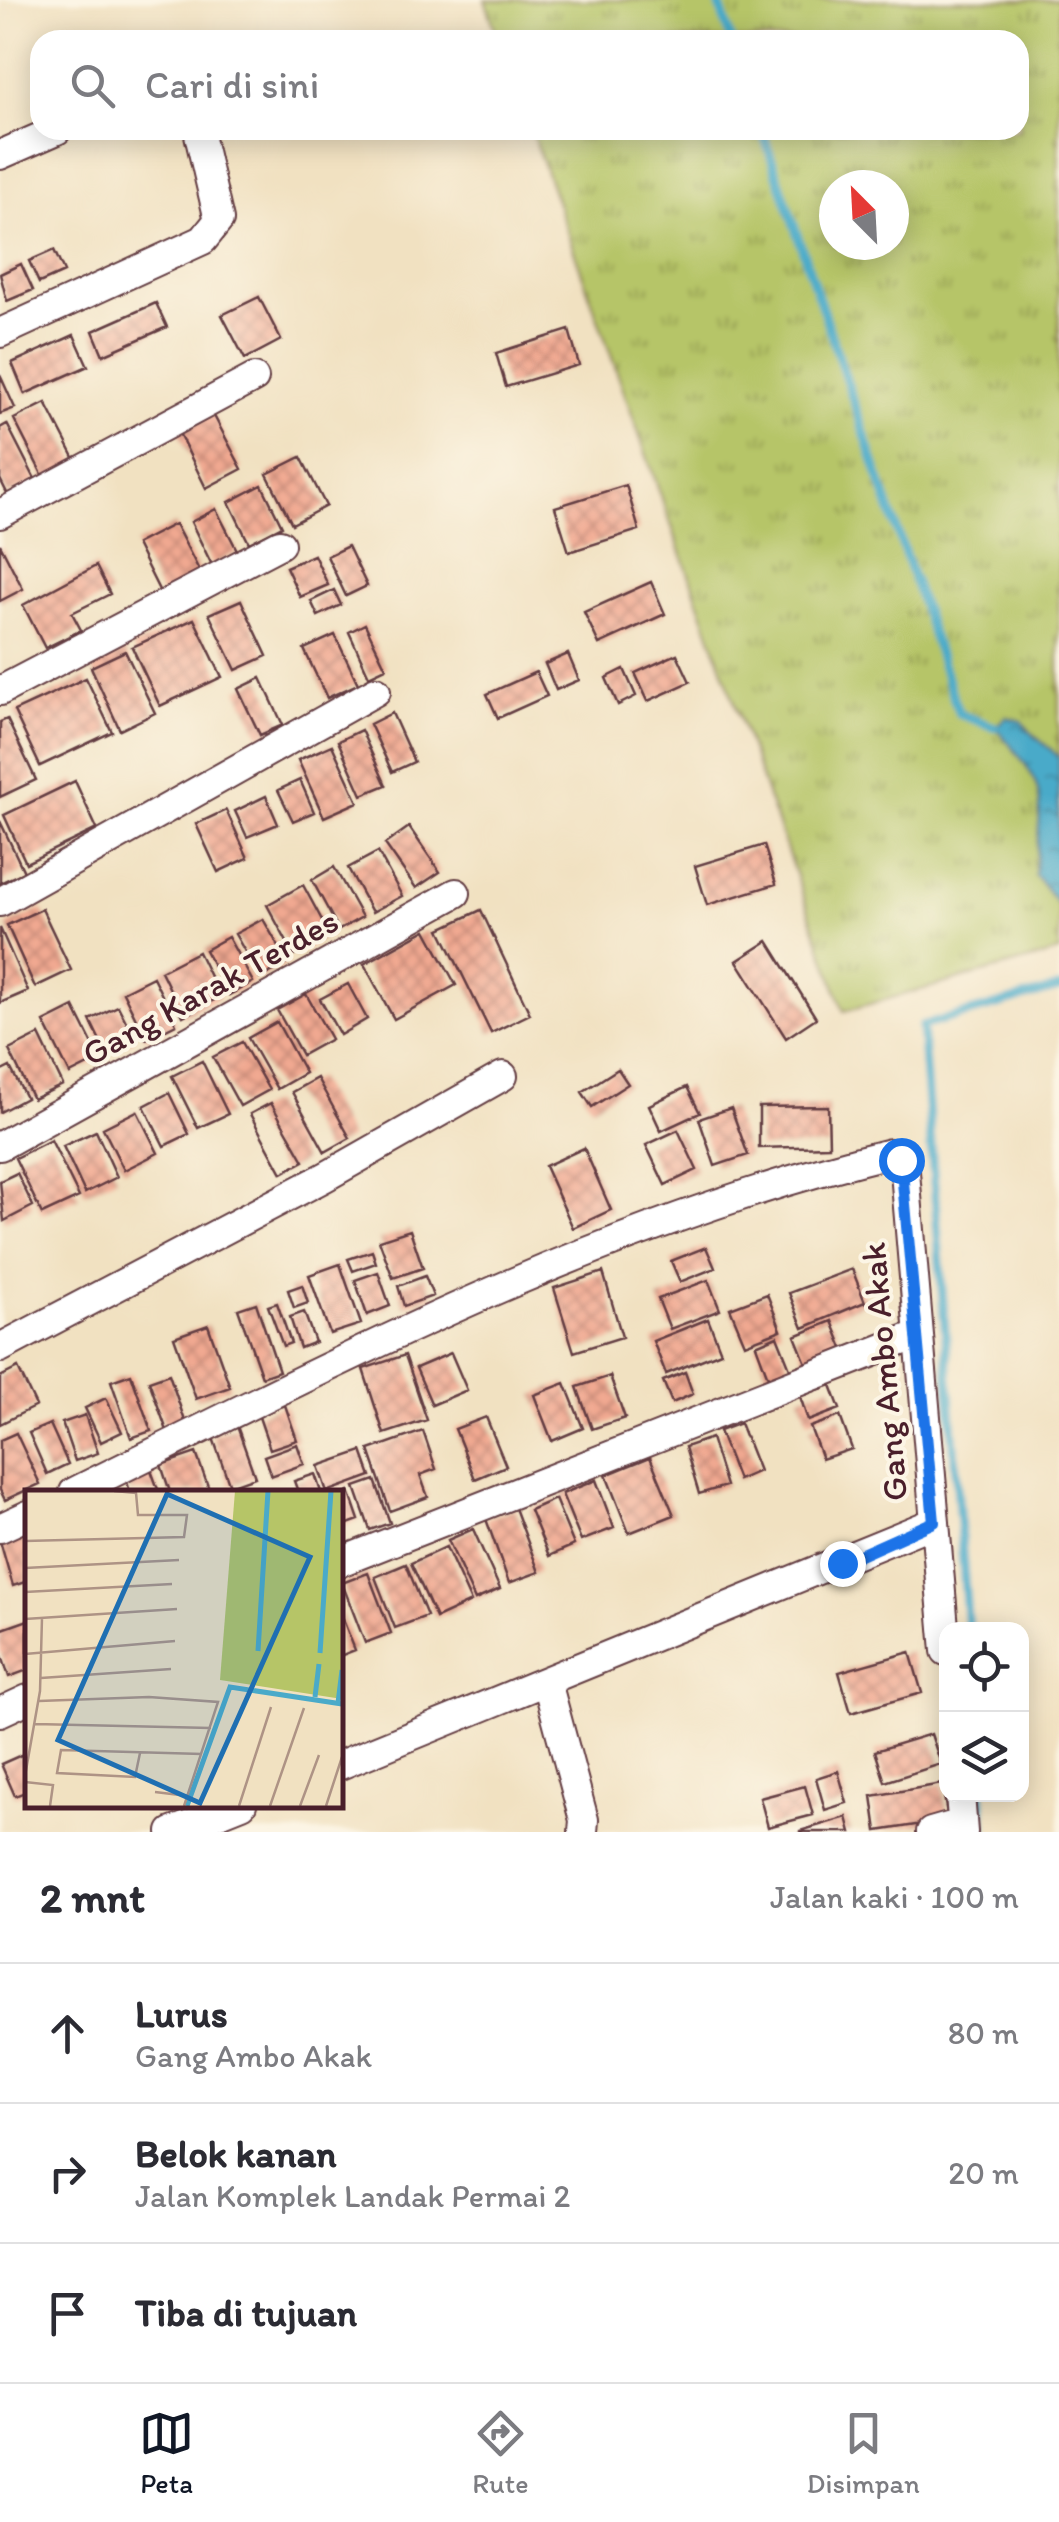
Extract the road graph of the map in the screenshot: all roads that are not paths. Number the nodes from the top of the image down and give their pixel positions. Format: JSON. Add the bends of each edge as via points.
{"nodes":[{"id":1,"x":34,"y":140,"type":"edge"},
{"id":2,"x":200,"y":140,"type":"edge"},
{"id":3,"x":0,"y":155,"type":"edge"},
{"id":4,"x":0,"y":333,"type":"edge"},
{"id":5,"x":254,"y":378,"type":"dead end"},
{"id":6,"x":0,"y":514,"type":"edge"},
{"id":7,"x":280,"y":544,"type":"dead end"},
{"id":8,"x":0,"y":690,"type":"edge"},
{"id":9,"x":376,"y":691,"type":"dead end"},
{"id":10,"x":456,"y":893,"type":"dead end"},
{"id":11,"x":0,"y":902,"type":"edge"},
{"id":12,"x":503,"y":1076,"type":"dead end"},
{"id":13,"x":0,"y":1146,"type":"edge"},
{"id":14,"x":917,"y":1335,"type":"junction"},
{"id":15,"x":0,"y":1348,"type":"edge"},
{"id":16,"x":78,"y":1490,"type":"edge"},
{"id":17,"x":25,"y":1516,"type":"edge"},
{"id":18,"x":934,"y":1522,"type":"junction"},
{"id":19,"x":0,"y":1528,"type":"edge"},
{"id":20,"x":342,"y":1561,"type":"edge"},
{"id":21,"x":943,"y":1622,"type":"edge"},
{"id":22,"x":548,"y":1682,"type":"junction"},
{"id":23,"x":25,"y":1700,"type":"edge"},
{"id":24,"x":0,"y":1712,"type":"edge"},
{"id":25,"x":342,"y":1764,"type":"edge"},
{"id":26,"x":234,"y":1807,"type":"edge"},
{"id":27,"x":962,"y":1816,"type":"edge"},
{"id":28,"x":172,"y":1832,"type":"edge"},
{"id":29,"x":582,"y":1832,"type":"edge"},
{"id":30,"x":931,"y":1832,"type":"edge"}],
"edges":[{"from":1,"to":3,"type":"street"},
{"from":2,"to":4,"type":"street","via":[[219,220],[203,240]]},
{"from":5,"to":6,"type":"street"},
{"from":7,"to":8,"type":"street"},
{"from":9,"to":11,"type":"street"},
{"from":10,"to":13,"type":"street","name":"Gang Karak Terdes"},
{"from":12,"to":15,"type":"street"},
{"from":14,"to":16,"type":"street","name":"Gang Ambo Akak","via":[[905,1172],[890,1154],[746,1192],[553,1263],[346,1356]]},
{"from":14,"to":18,"type":"street","name":"Gang Ambo Akak"},
{"from":14,"to":20,"type":"street"},
{"from":17,"to":19,"type":"street"},
{"from":18,"to":21,"type":"street","name":"Gang Ambo Akak"},
{"from":18,"to":22,"type":"street"},
{"from":22,"to":25,"type":"street"},
{"from":22,"to":29,"type":"street"},
{"from":23,"to":24,"type":"street"},
{"from":26,"to":28,"type":"street"},
{"from":27,"to":30,"type":"street"}]}
